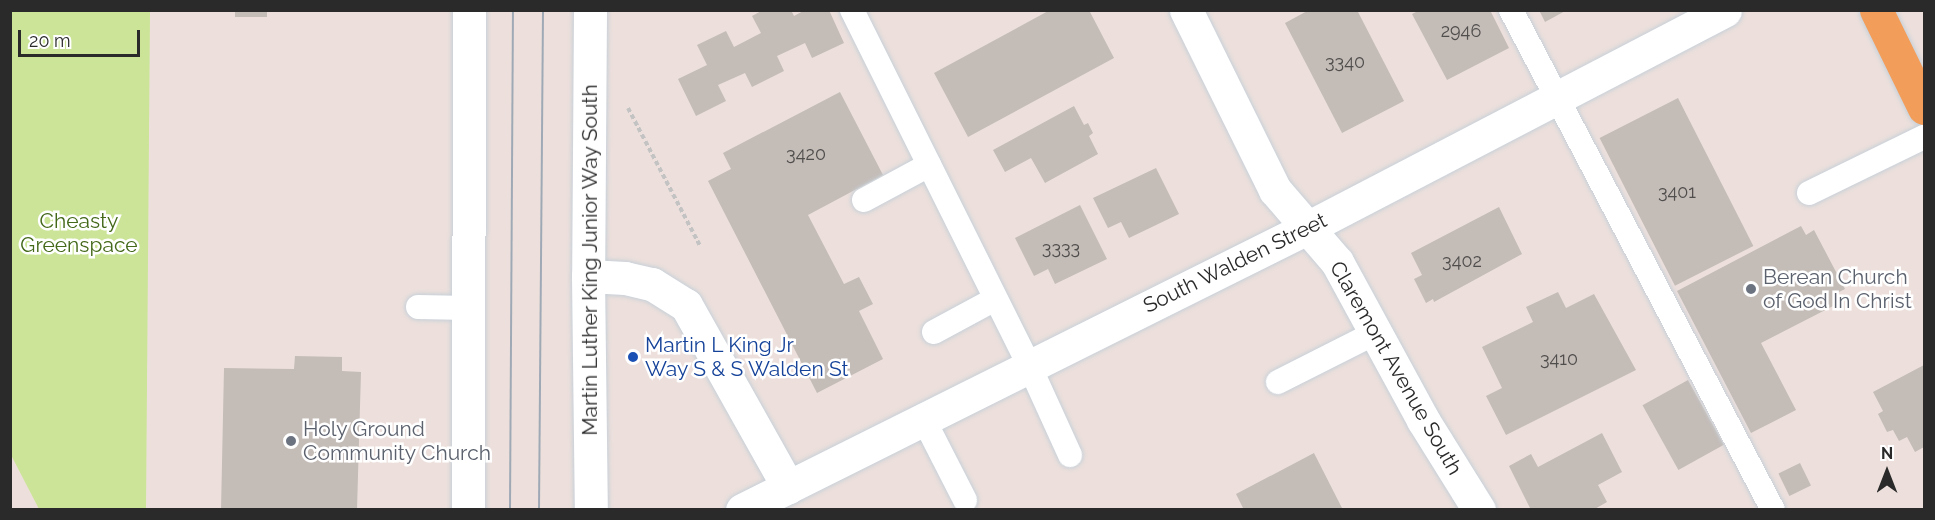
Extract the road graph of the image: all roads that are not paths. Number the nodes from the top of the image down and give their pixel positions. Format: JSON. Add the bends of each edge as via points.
{"nodes":[{"id":1,"x":469,"y":10,"type":"edge"},
{"id":2,"x":590,"y":10,"type":"edge"},
{"id":3,"x":852,"y":10,"type":"edge"},
{"id":4,"x":1186,"y":10,"type":"edge"},
{"id":5,"x":1510,"y":10,"type":"edge"},
{"id":6,"x":1725,"y":10,"type":"edge"},
{"id":7,"x":1876,"y":10,"type":"edge"},
{"id":8,"x":1555,"y":98,"type":"junction"},
{"id":9,"x":1924,"y":108,"type":"edge"},
{"id":10,"x":1924,"y":137,"type":"edge"},
{"id":11,"x":929,"y":165,"type":"junction"},
{"id":12,"x":1809,"y":193,"type":"dead end"},
{"id":13,"x":864,"y":200,"type":"dead end"},
{"id":14,"x":1307,"y":228,"type":"junction"},
{"id":15,"x":588,"y":276,"type":"junction"},
{"id":16,"x":995,"y":298,"type":"junction"},
{"id":17,"x":418,"y":307,"type":"dead end"},
{"id":18,"x":469,"y":308,"type":"junction"},
{"id":19,"x":934,"y":332,"type":"dead end"},
{"id":20,"x":1377,"y":332,"type":"junction"},
{"id":21,"x":1029,"y":366,"type":"junction"},
{"id":22,"x":1278,"y":382,"type":"dead end"},
{"id":23,"x":924,"y":420,"type":"junction"},
{"id":24,"x":1070,"y":455,"type":"dead end"},
{"id":25,"x":788,"y":487,"type":"junction"},
{"id":26,"x":965,"y":500,"type":"dead end"},
{"id":27,"x":468,"y":510,"type":"edge"},
{"id":28,"x":591,"y":510,"type":"edge"},
{"id":29,"x":742,"y":510,"type":"edge"},
{"id":30,"x":1479,"y":510,"type":"edge"},
{"id":31,"x":1773,"y":510,"type":"edge"}],
"edges":[{"from":1,"to":18,"type":"street"},
{"from":2,"to":15,"type":"street","name":"Martin Luther King Junior Way South"},
{"from":3,"to":11,"type":"lane"},
{"from":4,"to":14,"type":"street","name":"Claremont Avenue South","via":[[1275,190]]},
{"from":5,"to":8,"type":"lane"},
{"from":6,"to":8,"type":"street","name":"South Walden Street"},
{"from":7,"to":9,"type":"main road"},
{"from":8,"to":14,"type":"street","name":"South Walden Street"},
{"from":8,"to":31,"type":"lane"},
{"from":10,"to":12,"type":"lane"},
{"from":11,"to":13,"type":"lane"},
{"from":11,"to":16,"type":"lane"},
{"from":14,"to":20,"type":"street","name":"Claremont Avenue South","via":[[1337,262]]},
{"from":14,"to":21,"type":"street","name":"South Walden Street"},
{"from":15,"to":25,"type":"street","via":[[652,284],[686,305]]},
{"from":15,"to":28,"type":"street","name":"Martin Luther King Junior Way South"},
{"from":16,"to":19,"type":"lane"},
{"from":16,"to":21,"type":"lane"},
{"from":17,"to":18,"type":"lane"},
{"from":18,"to":27,"type":"street"},
{"from":20,"to":22,"type":"lane"},
{"from":20,"to":30,"type":"street","name":"Claremont Avenue South","via":[[1423,420]]},
{"from":21,"to":23,"type":"street","name":"South Walden Street"},
{"from":21,"to":24,"type":"lane"},
{"from":23,"to":25,"type":"street","name":"South Walden Street"},
{"from":23,"to":26,"type":"lane"},
{"from":25,"to":29,"type":"street","name":"South Walden Street"}]}
